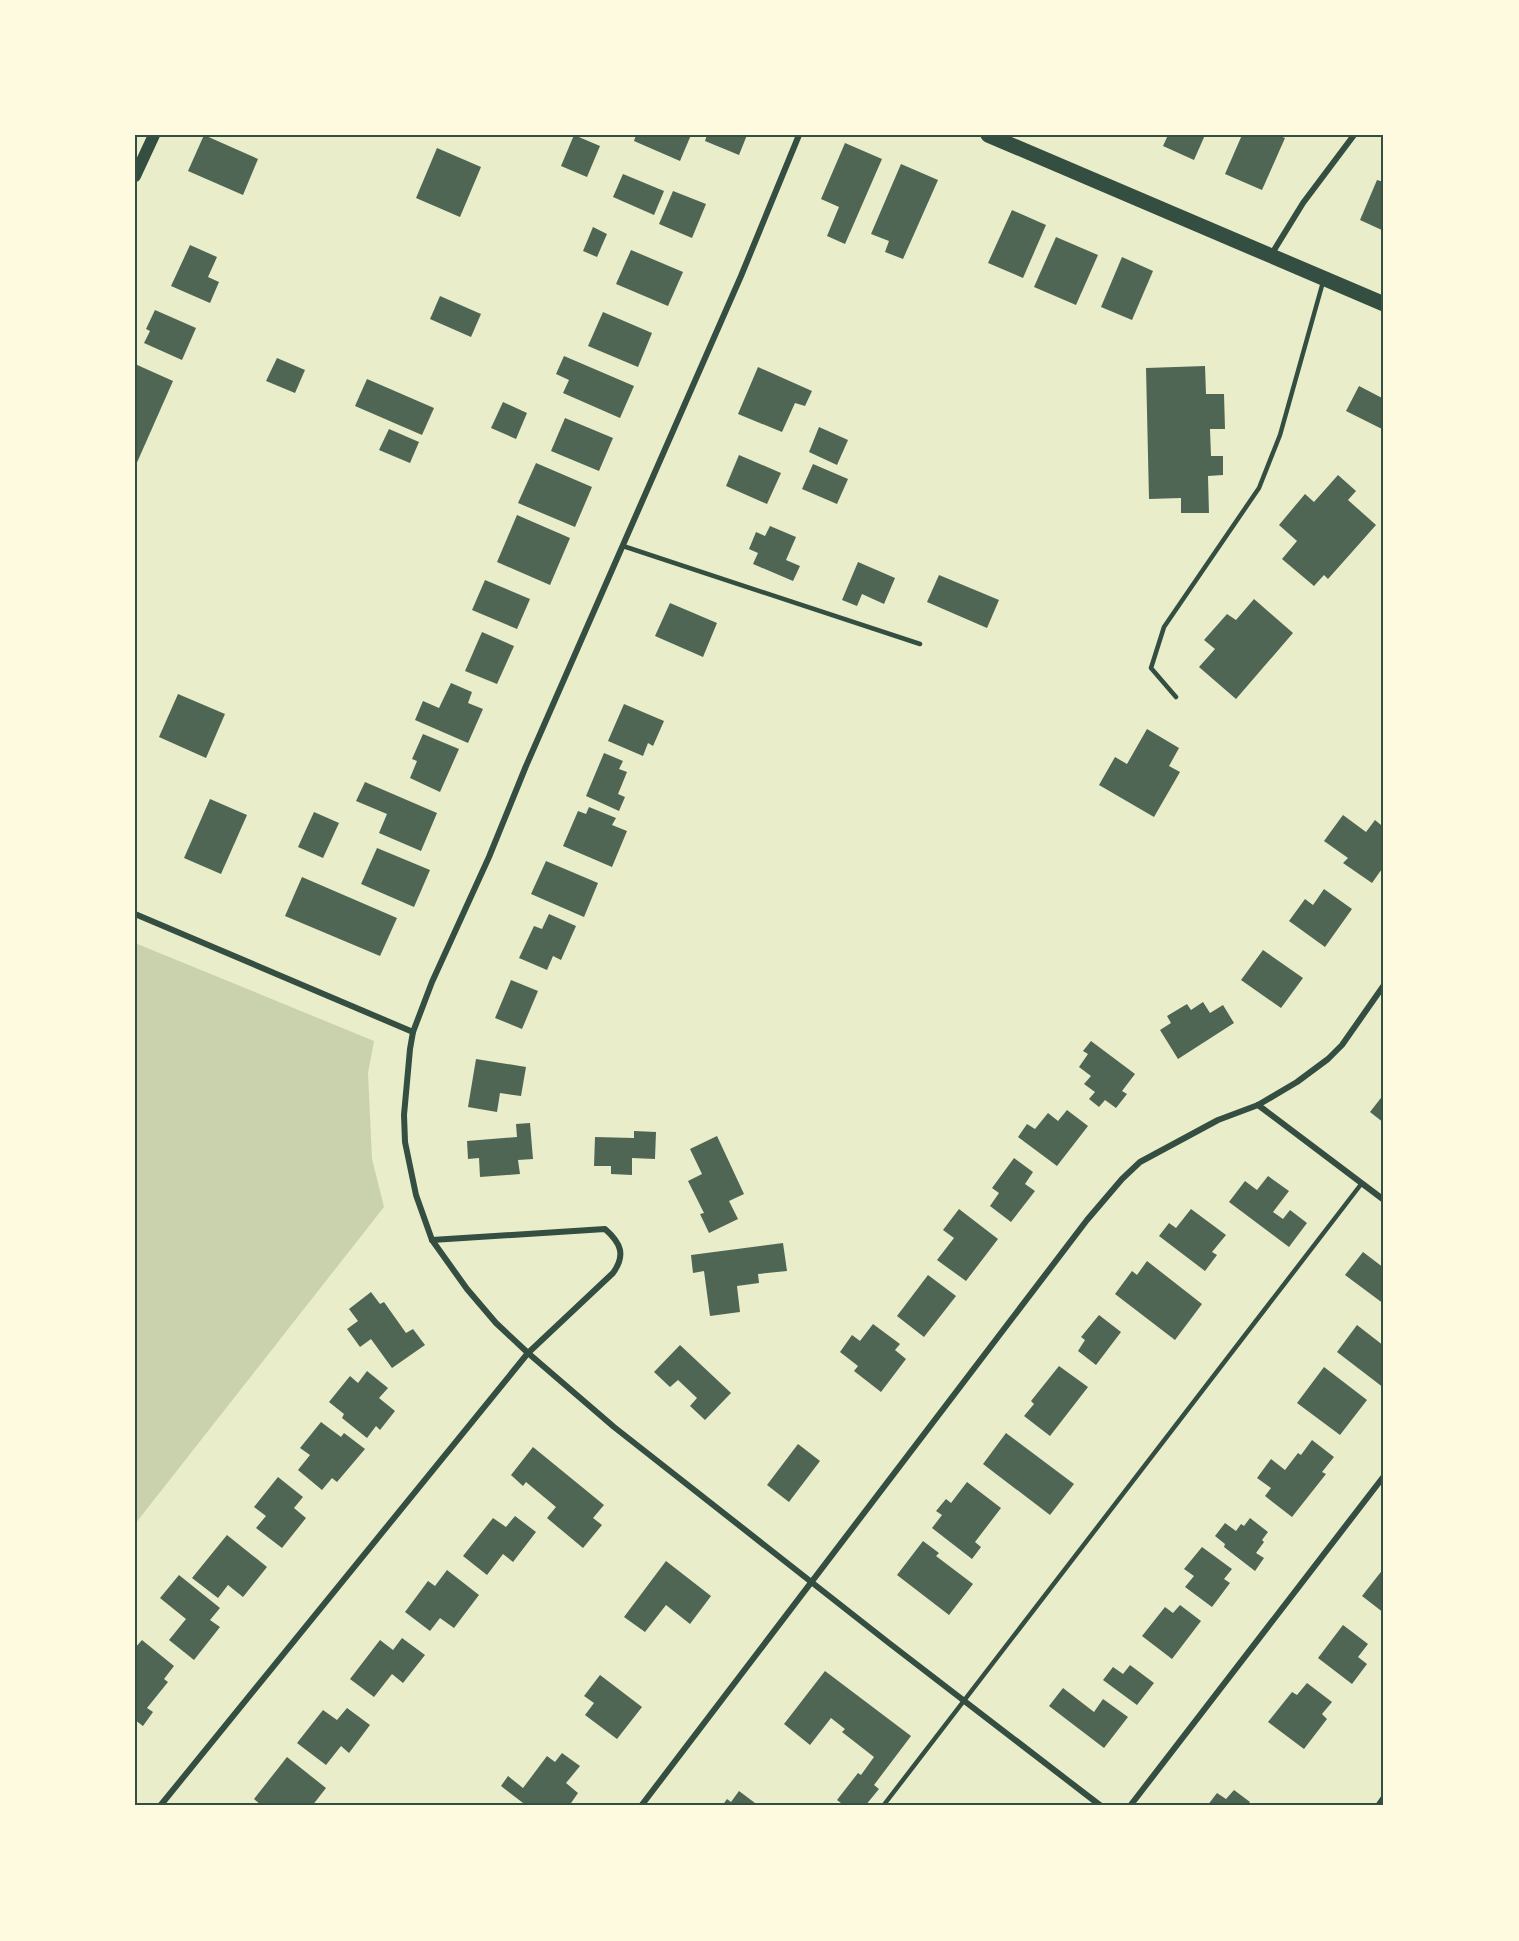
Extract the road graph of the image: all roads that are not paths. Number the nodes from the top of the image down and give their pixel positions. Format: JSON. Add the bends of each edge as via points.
{"nodes":[{"id":1,"x":154,"y":135,"type":"edge"},
{"id":2,"x":799,"y":135,"type":"edge"},
{"id":3,"x":988,"y":135,"type":"edge"},
{"id":4,"x":1354,"y":135,"type":"edge"},
{"id":5,"x":135,"y":176,"type":"edge"},
{"id":6,"x":1270,"y":256,"type":"junction"},
{"id":7,"x":1324,"y":279,"type":"junction"},
{"id":8,"x":1384,"y":304,"type":"edge"},
{"id":9,"x":623,"y":546,"type":"junction"},
{"id":10,"x":920,"y":644,"type":"dead end"},
{"id":11,"x":1176,"y":698,"type":"dead end"},
{"id":12,"x":135,"y":914,"type":"edge"},
{"id":13,"x":1384,"y":985,"type":"edge"},
{"id":14,"x":413,"y":1032,"type":"junction"},
{"id":15,"x":1258,"y":1105,"type":"junction"},
{"id":16,"x":1362,"y":1183,"type":"junction"},
{"id":17,"x":1384,"y":1200,"type":"edge"},
{"id":18,"x":432,"y":1240,"type":"junction"},
{"id":19,"x":528,"y":1353,"type":"junction"},
{"id":20,"x":1384,"y":1476,"type":"edge"},
{"id":21,"x":811,"y":1582,"type":"junction"},
{"id":22,"x":964,"y":1701,"type":"junction"},
{"id":23,"x":1384,"y":1796,"type":"edge"},
{"id":24,"x":160,"y":1806,"type":"edge"},
{"id":25,"x":641,"y":1806,"type":"edge"},
{"id":26,"x":883,"y":1806,"type":"edge"},
{"id":27,"x":1101,"y":1806,"type":"edge"},
{"id":28,"x":1130,"y":1806,"type":"edge"},
{"id":29,"x":1377,"y":1806,"type":"edge"}],
"edges":[{"from":1,"to":5,"type":"main road"},
{"from":2,"to":9,"type":"street"},
{"from":3,"to":6,"type":"main road"},
{"from":4,"to":6,"type":"street","via":[[1303,203]]},
{"from":6,"to":7,"type":"main road"},
{"from":7,"to":8,"type":"main road"},
{"from":7,"to":11,"type":"lane","via":[[1280,435],[1259,488],[1164,627],[1151,668]]},
{"from":9,"to":10,"type":"lane"},
{"from":9,"to":14,"type":"street"},
{"from":12,"to":14,"type":"street"},
{"from":13,"to":15,"type":"street","via":[[1328,1059]]},
{"from":14,"to":18,"type":"street","via":[[405,1142],[416,1195]]},
{"from":15,"to":16,"type":"street"},
{"from":15,"to":21,"type":"street","via":[[1218,1120],[1140,1162],[1122,1179]]},
{"from":16,"to":17,"type":"street"},
{"from":16,"to":22,"type":"lane"},
{"from":18,"to":19,"type":"street","via":[[474,1298]]},
{"from":18,"to":19,"type":"street","via":[[605,1229],[616,1239],[621,1257],[613,1274]]},
{"from":19,"to":21,"type":"street","via":[[614,1427]]},
{"from":19,"to":24,"type":"street"},
{"from":20,"to":28,"type":"street"},
{"from":21,"to":22,"type":"street"},
{"from":21,"to":25,"type":"street"},
{"from":22,"to":26,"type":"lane"},
{"from":22,"to":27,"type":"street"},
{"from":23,"to":29,"type":"lane"}]}
